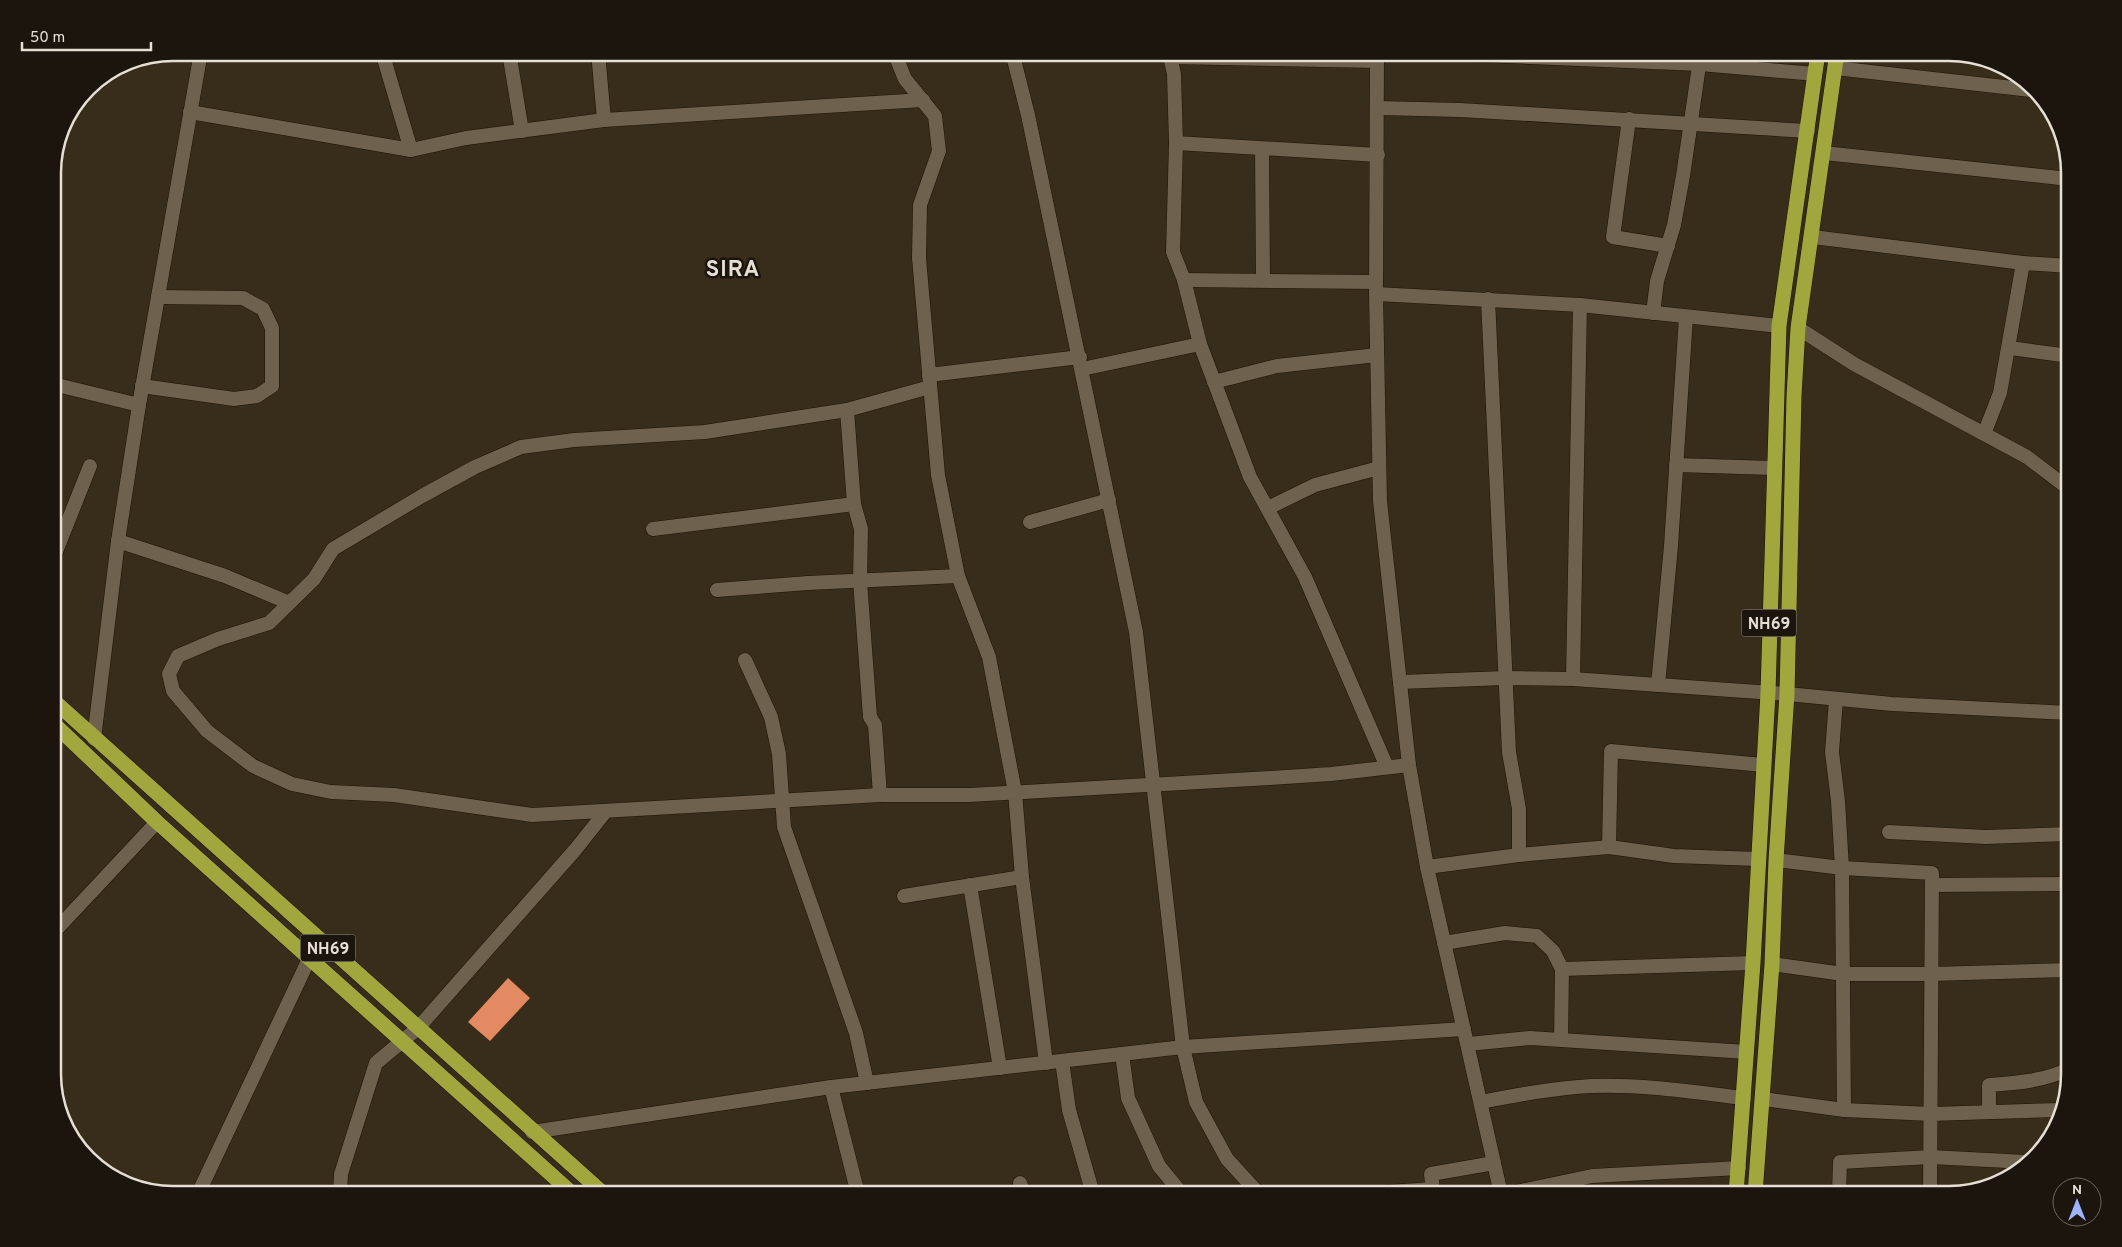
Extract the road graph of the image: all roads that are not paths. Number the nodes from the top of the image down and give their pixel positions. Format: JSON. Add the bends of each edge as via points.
{"nodes":[{"id":1,"x":199,"y":61,"type":"edge"},
{"id":2,"x":385,"y":61,"type":"edge"},
{"id":3,"x":510,"y":61,"type":"edge"},
{"id":4,"x":599,"y":61,"type":"edge"},
{"id":5,"x":898,"y":61,"type":"edge"},
{"id":6,"x":1014,"y":61,"type":"edge"},
{"id":7,"x":1171,"y":61,"type":"edge"},
{"id":8,"x":1377,"y":61,"type":"edge"},
{"id":9,"x":1700,"y":61,"type":"edge"},
{"id":10,"x":1722,"y":61,"type":"edge"},
{"id":11,"x":1817,"y":61,"type":"edge"},
{"id":12,"x":1836,"y":61,"type":"edge"},
{"id":13,"x":1835,"y":68,"type":"junction"},
{"id":14,"x":1815,"y":74,"type":"junction"},
{"id":15,"x":2023,"y":89,"type":"edge"},
{"id":16,"x":923,"y":100,"type":"junction"},
{"id":17,"x":1378,"y":108,"type":"junction"},
{"id":18,"x":190,"y":112,"type":"junction"},
{"id":19,"x":1629,"y":119,"type":"junction"},
{"id":20,"x":604,"y":120,"type":"junction"},
{"id":21,"x":1690,"y":124,"type":"junction"},
{"id":22,"x":522,"y":131,"type":"junction"},
{"id":23,"x":1808,"y":131,"type":"junction"},
{"id":24,"x":1176,"y":143,"type":"junction"},
{"id":25,"x":411,"y":150,"type":"junction"},
{"id":26,"x":1262,"y":150,"type":"junction"},
{"id":27,"x":1824,"y":153,"type":"junction"},
{"id":28,"x":1378,"y":155,"type":"junction"},
{"id":29,"x":2061,"y":177,"type":"edge"},
{"id":30,"x":1813,"y":237,"type":"junction"},
{"id":31,"x":1668,"y":246,"type":"junction"},
{"id":32,"x":2023,"y":263,"type":"junction"},
{"id":33,"x":2061,"y":265,"type":"edge"},
{"id":34,"x":1263,"y":279,"type":"junction"},
{"id":35,"x":1184,"y":280,"type":"junction"},
{"id":36,"x":1376,"y":288,"type":"junction"},
{"id":37,"x":158,"y":297,"type":"junction"},
{"id":38,"x":1488,"y":299,"type":"junction"},
{"id":39,"x":1580,"y":305,"type":"junction"},
{"id":40,"x":1653,"y":314,"type":"junction"},
{"id":41,"x":1686,"y":317,"type":"junction"},
{"id":42,"x":1779,"y":326,"type":"junction"},
{"id":43,"x":1798,"y":328,"type":"junction"},
{"id":44,"x":1200,"y":344,"type":"junction"},
{"id":45,"x":2010,"y":348,"type":"junction"},
{"id":46,"x":1377,"y":355,"type":"junction"},
{"id":47,"x":2061,"y":355,"type":"edge"},
{"id":48,"x":1081,"y":363,"type":"junction"},
{"id":49,"x":929,"y":381,"type":"junction"},
{"id":50,"x":1214,"y":382,"type":"junction"},
{"id":51,"x":61,"y":386,"type":"edge"},
{"id":52,"x":142,"y":386,"type":"junction"},
{"id":53,"x":139,"y":405,"type":"junction"},
{"id":54,"x":847,"y":410,"type":"junction"},
{"id":55,"x":1984,"y":434,"type":"junction"},
{"id":56,"x":1676,"y":465,"type":"junction"},
{"id":57,"x":90,"y":466,"type":"dead end"},
{"id":58,"x":1379,"y":468,"type":"junction"},
{"id":59,"x":1773,"y":468,"type":"junction"},
{"id":60,"x":2061,"y":483,"type":"edge"},
{"id":61,"x":1109,"y":500,"type":"junction"},
{"id":62,"x":854,"y":504,"type":"junction"},
{"id":63,"x":1268,"y":508,"type":"junction"},
{"id":64,"x":1030,"y":522,"type":"dead end"},
{"id":65,"x":653,"y":529,"type":"dead end"},
{"id":66,"x":61,"y":539,"type":"edge"},
{"id":67,"x":118,"y":541,"type":"junction"},
{"id":68,"x":958,"y":576,"type":"junction"},
{"id":69,"x":860,"y":581,"type":"junction"},
{"id":70,"x":717,"y":590,"type":"dead end"},
{"id":71,"x":287,"y":602,"type":"junction"},
{"id":72,"x":745,"y":660,"type":"dead end"},
{"id":73,"x":1505,"y":678,"type":"junction"},
{"id":74,"x":1573,"y":679,"type":"junction"},
{"id":75,"x":1400,"y":682,"type":"junction"},
{"id":76,"x":1658,"y":685,"type":"junction"},
{"id":77,"x":1768,"y":693,"type":"junction"},
{"id":78,"x":1787,"y":694,"type":"junction"},
{"id":79,"x":1836,"y":700,"type":"junction"},
{"id":80,"x":61,"y":708,"type":"edge"},
{"id":81,"x":2061,"y":713,"type":"edge"},
{"id":82,"x":61,"y":731,"type":"edge"},
{"id":83,"x":94,"y":739,"type":"junction"},
{"id":84,"x":1409,"y":765,"type":"junction"},
{"id":85,"x":1763,"y":765,"type":"junction"},
{"id":86,"x":1387,"y":767,"type":"junction"},
{"id":87,"x":1152,"y":783,"type":"junction"},
{"id":88,"x":1015,"y":792,"type":"junction"},
{"id":89,"x":880,"y":795,"type":"junction"},
{"id":90,"x":782,"y":800,"type":"junction"},
{"id":91,"x":606,"y":811,"type":"junction"},
{"id":92,"x":157,"y":822,"type":"junction"},
{"id":93,"x":1889,"y":832,"type":"dead end"},
{"id":94,"x":2061,"y":834,"type":"edge"},
{"id":95,"x":1610,"y":847,"type":"junction"},
{"id":96,"x":1519,"y":855,"type":"junction"},
{"id":97,"x":1757,"y":859,"type":"junction"},
{"id":98,"x":1776,"y":860,"type":"junction"},
{"id":99,"x":1427,"y":867,"type":"junction"},
{"id":100,"x":1842,"y":868,"type":"junction"},
{"id":101,"x":1022,"y":877,"type":"junction"},
{"id":102,"x":2061,"y":884,"type":"edge"},
{"id":103,"x":970,"y":885,"type":"junction"},
{"id":104,"x":1932,"y":885,"type":"junction"},
{"id":105,"x":904,"y":896,"type":"dead end"},
{"id":106,"x":61,"y":924,"type":"edge"},
{"id":107,"x":1444,"y":943,"type":"junction"},
{"id":108,"x":310,"y":957,"type":"junction"},
{"id":109,"x":1753,"y":963,"type":"junction"},
{"id":110,"x":1772,"y":964,"type":"junction"},
{"id":111,"x":1562,"y":969,"type":"junction"},
{"id":112,"x":2061,"y":970,"type":"edge"},
{"id":113,"x":1844,"y":974,"type":"junction"},
{"id":114,"x":1932,"y":974,"type":"junction"},
{"id":115,"x":418,"y":1028,"type":"junction"},
{"id":116,"x":1464,"y":1030,"type":"junction"},
{"id":117,"x":1561,"y":1040,"type":"junction"},
{"id":118,"x":402,"y":1042,"type":"junction"},
{"id":119,"x":1468,"y":1044,"type":"junction"},
{"id":120,"x":1183,"y":1047,"type":"junction"},
{"id":121,"x":1747,"y":1052,"type":"junction"},
{"id":122,"x":1122,"y":1054,"type":"junction"},
{"id":123,"x":1062,"y":1061,"type":"junction"},
{"id":124,"x":1046,"y":1063,"type":"junction"},
{"id":125,"x":1000,"y":1068,"type":"junction"},
{"id":126,"x":2061,"y":1074,"type":"edge"},
{"id":127,"x":867,"y":1083,"type":"junction"},
{"id":128,"x":831,"y":1087,"type":"junction"},
{"id":129,"x":1744,"y":1098,"type":"junction"},
{"id":130,"x":1763,"y":1099,"type":"junction"},
{"id":131,"x":1481,"y":1102,"type":"junction"},
{"id":132,"x":1844,"y":1110,"type":"junction"},
{"id":133,"x":2054,"y":1110,"type":"edge"},
{"id":134,"x":1989,"y":1112,"type":"junction"},
{"id":135,"x":1931,"y":1114,"type":"junction"},
{"id":136,"x":532,"y":1132,"type":"junction"},
{"id":137,"x":1931,"y":1157,"type":"junction"},
{"id":138,"x":2019,"y":1162,"type":"edge"},
{"id":139,"x":1494,"y":1163,"type":"junction"},
{"id":140,"x":1739,"y":1168,"type":"junction"},
{"id":141,"x":202,"y":1186,"type":"edge"},
{"id":142,"x":341,"y":1186,"type":"edge"},
{"id":143,"x":565,"y":1186,"type":"edge"},
{"id":144,"x":595,"y":1186,"type":"edge"},
{"id":145,"x":856,"y":1186,"type":"edge"},
{"id":146,"x":1091,"y":1186,"type":"edge"},
{"id":147,"x":1175,"y":1186,"type":"edge"},
{"id":148,"x":1252,"y":1186,"type":"edge"},
{"id":149,"x":1433,"y":1186,"type":"edge"},
{"id":150,"x":1499,"y":1186,"type":"edge"},
{"id":151,"x":1545,"y":1186,"type":"edge"},
{"id":152,"x":1737,"y":1186,"type":"edge"},
{"id":153,"x":1756,"y":1186,"type":"edge"},
{"id":154,"x":1839,"y":1186,"type":"edge"},
{"id":155,"x":1930,"y":1186,"type":"edge"}],
"edges":[{"from":1,"to":18,"type":"street"},
{"from":2,"to":25,"type":"street"},
{"from":3,"to":22,"type":"street"},
{"from":4,"to":20,"type":"street"},
{"from":5,"to":16,"type":"street","via":[[905,79]]},
{"from":6,"to":48,"type":"street"},
{"from":7,"to":24,"type":"street"},
{"from":8,"to":17,"type":"street"},
{"from":9,"to":21,"type":"street"},
{"from":10,"to":14,"type":"street"},
{"from":11,"to":14,"type":"highway","number":"NH69"},
{"from":12,"to":13,"type":"highway","number":"NH69"},
{"from":13,"to":15,"type":"street"},
{"from":13,"to":27,"type":"highway","number":"NH69"},
{"from":14,"to":23,"type":"highway","number":"NH69"},
{"from":16,"to":20,"type":"street"},
{"from":16,"to":49,"type":"street","via":[[935,116],[939,151],[920,205],[919,258]]},
{"from":17,"to":19,"type":"street"},
{"from":17,"to":28,"type":"street"},
{"from":18,"to":25,"type":"street"},
{"from":18,"to":37,"type":"street"},
{"from":19,"to":21,"type":"street"},
{"from":19,"to":31,"type":"street","via":[[1613,237]]},
{"from":20,"to":22,"type":"street"},
{"from":21,"to":23,"type":"street"},
{"from":21,"to":31,"type":"street","via":[[1684,176]]},
{"from":22,"to":25,"type":"street","via":[[466,138]]},
{"from":23,"to":42,"type":"highway","number":"NH69"},
{"from":24,"to":26,"type":"street"},
{"from":24,"to":35,"type":"street","via":[[1173,252]]},
{"from":26,"to":28,"type":"street"},
{"from":26,"to":34,"type":"street"},
{"from":27,"to":29,"type":"street"},
{"from":27,"to":30,"type":"highway","number":"NH69"},
{"from":28,"to":36,"type":"street"},
{"from":30,"to":32,"type":"street"},
{"from":30,"to":43,"type":"highway","number":"NH69"},
{"from":31,"to":40,"type":"street","via":[[1657,281]]},
{"from":32,"to":33,"type":"street"},
{"from":32,"to":45,"type":"street"},
{"from":34,"to":35,"type":"street"},
{"from":34,"to":36,"type":"street"},
{"from":35,"to":44,"type":"street"},
{"from":36,"to":38,"type":"street"},
{"from":36,"to":46,"type":"street"},
{"from":37,"to":52,"type":"street"},
{"from":37,"to":52,"type":"street","via":[[243,298],[263,309],[272,328],[272,386],[257,396],[234,398]]},
{"from":38,"to":39,"type":"street"},
{"from":38,"to":73,"type":"street"},
{"from":39,"to":40,"type":"street"},
{"from":39,"to":74,"type":"street"},
{"from":40,"to":41,"type":"street"},
{"from":41,"to":42,"type":"street"},
{"from":41,"to":56,"type":"street"},
{"from":42,"to":59,"type":"highway","number":"NH69"},
{"from":43,"to":55,"type":"street","via":[[1854,364]]},
{"from":43,"to":78,"type":"highway","number":"NH69"},
{"from":44,"to":48,"type":"street"},
{"from":44,"to":50,"type":"street"},
{"from":45,"to":47,"type":"street"},
{"from":45,"to":55,"type":"street","via":[[2000,393]]},
{"from":46,"to":50,"type":"street","via":[[1276,366]]},
{"from":46,"to":58,"type":"street"},
{"from":48,"to":49,"type":"street"},
{"from":48,"to":61,"type":"street"},
{"from":49,"to":54,"type":"street"},
{"from":49,"to":68,"type":"street","via":[[938,475]]},
{"from":50,"to":63,"type":"street","via":[[1250,476]]},
{"from":51,"to":53,"type":"street"},
{"from":52,"to":53,"type":"street"},
{"from":53,"to":67,"type":"street"},
{"from":54,"to":62,"type":"street"},
{"from":54,"to":71,"type":"street","via":[[705,432],[574,440],[521,447],[475,467],[333,549],[314,579]]},
{"from":55,"to":60,"type":"street","via":[[2027,457]]},
{"from":56,"to":59,"type":"street"},
{"from":56,"to":76,"type":"street"},
{"from":57,"to":66,"type":"street"},
{"from":58,"to":63,"type":"street","via":[[1315,485]]},
{"from":58,"to":75,"type":"street"},
{"from":59,"to":77,"type":"highway","number":"NH69"},
{"from":61,"to":64,"type":"street"},
{"from":61,"to":87,"type":"street","via":[[1136,632]]},
{"from":62,"to":65,"type":"street"},
{"from":62,"to":69,"type":"street","via":[[861,529]]},
{"from":63,"to":86,"type":"street","via":[[1305,577]]},
{"from":67,"to":71,"type":"street","via":[[225,576]]},
{"from":67,"to":83,"type":"street"},
{"from":68,"to":69,"type":"street"},
{"from":68,"to":88,"type":"street","via":[[989,657]]},
{"from":69,"to":70,"type":"street"},
{"from":69,"to":89,"type":"street","via":[[870,717],[875,726]]},
{"from":71,"to":91,"type":"street","via":[[269,622],[178,656],[169,674],[173,692],[207,732],[253,766],[292,784],[332,792],[394,795],[532,815]]},
{"from":72,"to":90,"type":"street","via":[[771,717],[779,754]]},
{"from":73,"to":74,"type":"street"},
{"from":73,"to":75,"type":"street"},
{"from":73,"to":96,"type":"street","via":[[1509,752],[1519,809]]},
{"from":74,"to":76,"type":"street"},
{"from":75,"to":84,"type":"street"},
{"from":76,"to":77,"type":"street"},
{"from":77,"to":78,"type":"street"},
{"from":77,"to":85,"type":"highway","number":"NH69"},
{"from":78,"to":79,"type":"street"},
{"from":78,"to":98,"type":"highway","number":"NH69"},
{"from":79,"to":81,"type":"street"},
{"from":79,"to":100,"type":"street","via":[[1832,752]]},
{"from":80,"to":83,"type":"highway","number":"NH69"},
{"from":82,"to":92,"type":"highway","number":"NH69"},
{"from":83,"to":115,"type":"highway","number":"NH69"},
{"from":84,"to":86,"type":"street"},
{"from":84,"to":99,"type":"street"},
{"from":85,"to":95,"type":"street","via":[[1611,751]]},
{"from":85,"to":97,"type":"highway","number":"NH69"},
{"from":86,"to":87,"type":"street","via":[[1322,775]]},
{"from":87,"to":88,"type":"street"},
{"from":87,"to":120,"type":"street"},
{"from":88,"to":89,"type":"street"},
{"from":88,"to":101,"type":"street"},
{"from":89,"to":90,"type":"street"},
{"from":90,"to":91,"type":"street"},
{"from":90,"to":127,"type":"street","via":[[784,827],[856,1033]]},
{"from":91,"to":115,"type":"street"},
{"from":92,"to":106,"type":"street"},
{"from":92,"to":108,"type":"highway","number":"NH69"},
{"from":93,"to":94,"type":"street","via":[[1986,837]]},
{"from":95,"to":96,"type":"street"},
{"from":95,"to":97,"type":"street","via":[[1674,856]]},
{"from":96,"to":99,"type":"street"},
{"from":97,"to":109,"type":"highway","number":"NH69"},
{"from":98,"to":100,"type":"street"},
{"from":98,"to":110,"type":"highway","number":"NH69"},
{"from":99,"to":107,"type":"street"},
{"from":100,"to":104,"type":"street","via":[[1932,873]]},
{"from":100,"to":113,"type":"street"},
{"from":101,"to":103,"type":"street"},
{"from":101,"to":124,"type":"street"},
{"from":102,"to":104,"type":"street"},
{"from":103,"to":105,"type":"street"},
{"from":103,"to":125,"type":"street"},
{"from":104,"to":114,"type":"street"},
{"from":107,"to":111,"type":"street","via":[[1505,932],[1537,936],[1554,951]]},
{"from":107,"to":116,"type":"street"},
{"from":108,"to":118,"type":"highway","number":"NH69"},
{"from":108,"to":141,"type":"street"},
{"from":109,"to":111,"type":"street"},
{"from":109,"to":121,"type":"highway","number":"NH69"},
{"from":110,"to":113,"type":"street"},
{"from":110,"to":130,"type":"highway","number":"NH69"},
{"from":111,"to":117,"type":"street"},
{"from":112,"to":114,"type":"street"},
{"from":113,"to":114,"type":"street"},
{"from":113,"to":132,"type":"street"},
{"from":114,"to":135,"type":"street"},
{"from":115,"to":118,"type":"street"},
{"from":115,"to":136,"type":"highway","number":"NH69"},
{"from":116,"to":119,"type":"street"},
{"from":116,"to":120,"type":"street"},
{"from":117,"to":119,"type":"street","via":[[1530,1038]]},
{"from":117,"to":121,"type":"street"},
{"from":118,"to":142,"type":"street","via":[[376,1063]]},
{"from":118,"to":143,"type":"highway","number":"NH69"},
{"from":119,"to":131,"type":"street"},
{"from":120,"to":122,"type":"street"},
{"from":120,"to":148,"type":"street","via":[[1196,1102],[1227,1159]]},
{"from":121,"to":129,"type":"highway","number":"NH69"},
{"from":122,"to":123,"type":"street"},
{"from":122,"to":147,"type":"street","via":[[1128,1098],[1159,1166]]},
{"from":123,"to":124,"type":"street"},
{"from":123,"to":146,"type":"street","via":[[1069,1110]]},
{"from":124,"to":125,"type":"street"},
{"from":125,"to":127,"type":"street"},
{"from":126,"to":134,"type":"street","via":[[2027,1082],[1989,1085]]},
{"from":127,"to":128,"type":"street"},
{"from":128,"to":136,"type":"street"},
{"from":128,"to":145,"type":"street"},
{"from":129,"to":131,"type":"street","via":[[1678,1090],[1593,1086],[1557,1088]]},
{"from":129,"to":140,"type":"highway","number":"NH69"},
{"from":130,"to":132,"type":"street"},
{"from":130,"to":153,"type":"highway","number":"NH69"},
{"from":131,"to":139,"type":"street"},
{"from":132,"to":135,"type":"street"},
{"from":133,"to":134,"type":"street"},
{"from":134,"to":135,"type":"street"},
{"from":135,"to":137,"type":"street"},
{"from":136,"to":144,"type":"highway","number":"NH69"},
{"from":137,"to":138,"type":"street"},
{"from":137,"to":154,"type":"street","via":[[1840,1162]]},
{"from":137,"to":155,"type":"street"},
{"from":139,"to":149,"type":"street","via":[[1431,1174]]},
{"from":139,"to":150,"type":"street"},
{"from":140,"to":151,"type":"street","via":[[1592,1176]]},
{"from":140,"to":152,"type":"highway","number":"NH69"}]}
